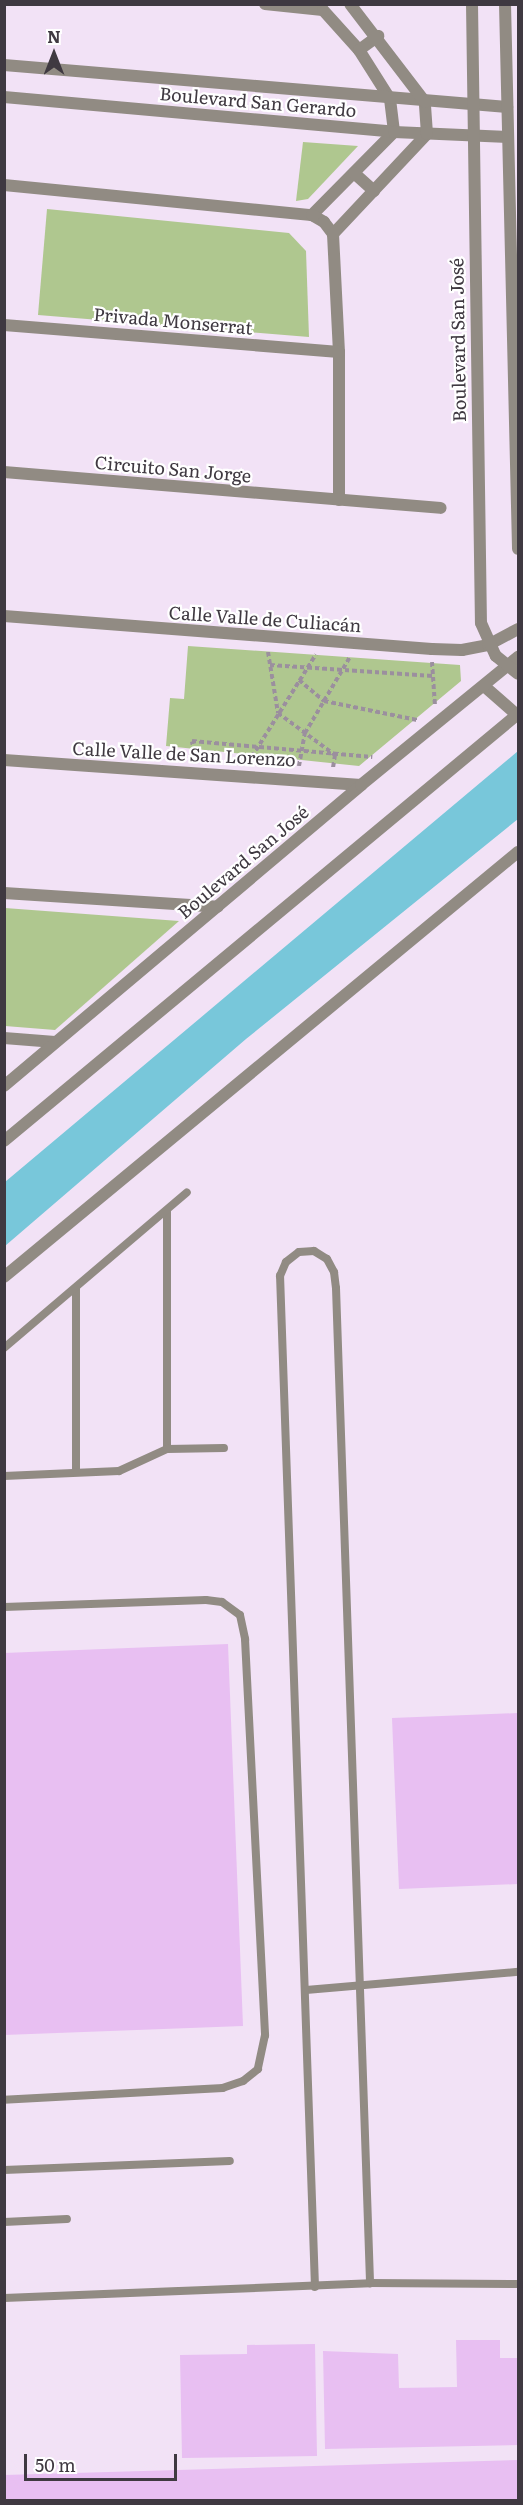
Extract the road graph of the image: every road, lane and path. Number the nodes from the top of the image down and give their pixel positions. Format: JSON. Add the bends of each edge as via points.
{"nodes":[{"id":1,"x":265,"y":4,"type":"edge"},
{"id":2,"x":350,"y":4,"type":"edge"},
{"id":3,"x":472,"y":4,"type":"edge"},
{"id":4,"x":505,"y":4,"type":"edge"},
{"id":5,"x":324,"y":7,"type":"edge"},
{"id":6,"x":378,"y":36,"type":"junction"},
{"id":7,"x":358,"y":50,"type":"junction"},
{"id":8,"x":4,"y":65,"type":"edge"},
{"id":9,"x":4,"y":97,"type":"edge"},
{"id":10,"x":390,"y":99,"type":"junction"},
{"id":11,"x":425,"y":102,"type":"junction"},
{"id":12,"x":473,"y":105,"type":"junction"},
{"id":13,"x":507,"y":107,"type":"junction"},
{"id":14,"x":394,"y":132,"type":"junction"},
{"id":15,"x":427,"y":134,"type":"junction"},
{"id":16,"x":472,"y":135,"type":"junction"},
{"id":17,"x":508,"y":137,"type":"junction"},
{"id":18,"x":354,"y":173,"type":"junction"},
{"id":19,"x":4,"y":185,"type":"edge"},
{"id":20,"x":374,"y":191,"type":"junction"},
{"id":21,"x":312,"y":215,"type":"junction"},
{"id":22,"x":333,"y":234,"type":"junction"},
{"id":23,"x":4,"y":325,"type":"edge"},
{"id":24,"x":339,"y":352,"type":"junction"},
{"id":25,"x":4,"y":472,"type":"edge"},
{"id":26,"x":339,"y":500,"type":"junction"},
{"id":27,"x":441,"y":508,"type":"dead end"},
{"id":28,"x":519,"y":549,"type":"edge"},
{"id":29,"x":4,"y":616,"type":"edge"},
{"id":30,"x":519,"y":629,"type":"edge"},
{"id":31,"x":265,"y":637,"type":"junction"},
{"id":32,"x":325,"y":641,"type":"junction"},
{"id":33,"x":358,"y":644,"type":"junction"},
{"id":34,"x":488,"y":645,"type":"junction"},
{"id":35,"x":432,"y":649,"type":"junction"},
{"id":36,"x":519,"y":657,"type":"edge"},
{"id":37,"x":270,"y":665,"type":"junction"},
{"id":38,"x":307,"y":667,"type":"junction"},
{"id":39,"x":506,"y":667,"type":"junction"},
{"id":40,"x":342,"y":670,"type":"junction"},
{"id":41,"x":519,"y":674,"type":"edge"},
{"id":42,"x":433,"y":676,"type":"junction"},
{"id":43,"x":299,"y":680,"type":"junction"},
{"id":44,"x":484,"y":686,"type":"junction"},
{"id":45,"x":324,"y":701,"type":"junction"},
{"id":46,"x":278,"y":713,"type":"junction"},
{"id":47,"x":518,"y":715,"type":"edge"},
{"id":48,"x":436,"y":724,"type":"junction"},
{"id":49,"x":305,"y":733,"type":"junction"},
{"id":50,"x":258,"y":747,"type":"junction"},
{"id":51,"x":302,"y":751,"type":"junction"},
{"id":52,"x":335,"y":755,"type":"junction"},
{"id":53,"x":394,"y":758,"type":"junction"},
{"id":54,"x":4,"y":760,"type":"edge"},
{"id":55,"x":241,"y":773,"type":"junction"},
{"id":56,"x":201,"y":776,"type":"junction"},
{"id":57,"x":297,"y":778,"type":"junction"},
{"id":58,"x":331,"y":781,"type":"junction"},
{"id":59,"x":361,"y":784,"type":"junction"},
{"id":60,"x":519,"y":852,"type":"edge"},
{"id":61,"x":4,"y":893,"type":"edge"},
{"id":62,"x":218,"y":908,"type":"junction"},
{"id":63,"x":4,"y":1038,"type":"edge"},
{"id":64,"x":55,"y":1042,"type":"junction"},
{"id":65,"x":4,"y":1086,"type":"edge"},
{"id":66,"x":4,"y":1141,"type":"edge"},
{"id":67,"x":187,"y":1192,"type":"dead end"},
{"id":68,"x":167,"y":1211,"type":"junction"},
{"id":69,"x":4,"y":1277,"type":"edge"},
{"id":70,"x":76,"y":1289,"type":"junction"},
{"id":71,"x":4,"y":1348,"type":"edge"},
{"id":72,"x":224,"y":1448,"type":"dead end"},
{"id":73,"x":167,"y":1449,"type":"junction"},
{"id":74,"x":76,"y":1472,"type":"junction"},
{"id":75,"x":4,"y":1476,"type":"edge"},
{"id":76,"x":4,"y":1607,"type":"edge"},
{"id":77,"x":519,"y":1972,"type":"edge"},
{"id":78,"x":358,"y":1986,"type":"junction"},
{"id":79,"x":306,"y":1990,"type":"junction"},
{"id":80,"x":4,"y":2100,"type":"edge"},
{"id":81,"x":230,"y":2161,"type":"dead end"},
{"id":82,"x":4,"y":2170,"type":"edge"},
{"id":83,"x":67,"y":2219,"type":"dead end"},
{"id":84,"x":4,"y":2222,"type":"edge"},
{"id":85,"x":370,"y":2283,"type":"junction"},
{"id":86,"x":519,"y":2284,"type":"edge"},
{"id":87,"x":315,"y":2287,"type":"junction"},
{"id":88,"x":4,"y":2298,"type":"edge"}],
"edges":[{"from":1,"to":5,"type":"street"},
{"from":2,"to":6,"type":"street"},
{"from":3,"to":12,"type":"street","name":"Boulevard San José"},
{"from":4,"to":13,"type":"street"},
{"from":5,"to":7,"type":"street"},
{"from":6,"to":7,"type":"street"},
{"from":6,"to":11,"type":"street"},
{"from":7,"to":10,"type":"street"},
{"from":8,"to":10,"type":"street","name":"Boulevard San Gerardo"},
{"from":9,"to":14,"type":"street","name":"Boulevard San Gerardo"},
{"from":10,"to":11,"type":"street","name":"Boulevard San Gerardo"},
{"from":10,"to":14,"type":"street"},
{"from":11,"to":12,"type":"street","name":"Boulevard San Gerardo"},
{"from":11,"to":15,"type":"street"},
{"from":12,"to":13,"type":"street","name":"Boulevard San Gerardo"},
{"from":12,"to":16,"type":"street","name":"Boulevard San José"},
{"from":13,"to":17,"type":"street"},
{"from":14,"to":15,"type":"street","name":"Boulevard San Gerardo"},
{"from":14,"to":18,"type":"street"},
{"from":15,"to":16,"type":"street","name":"Boulevard San Gerardo"},
{"from":15,"to":20,"type":"street"},
{"from":16,"to":17,"type":"street","name":"Boulevard San Gerardo"},
{"from":16,"to":34,"type":"street","name":"Boulevard San José","via":[[481,623]]},
{"from":17,"to":28,"type":"street"},
{"from":18,"to":20,"type":"street"},
{"from":18,"to":21,"type":"street"},
{"from":19,"to":21,"type":"street"},
{"from":20,"to":22,"type":"street"},
{"from":21,"to":22,"type":"street"},
{"from":22,"to":24,"type":"street"},
{"from":23,"to":24,"type":"street","name":"Privada Monserrat"},
{"from":24,"to":26,"type":"street"},
{"from":25,"to":26,"type":"street","name":"Circuito San Jorge"},
{"from":26,"to":27,"type":"street","name":"Circuito San Jorge"},
{"from":29,"to":31,"type":"street","name":"Calle Valle de Culiacán"},
{"from":30,"to":34,"type":"street","name":"Calle Valle de Culiacán"},
{"from":31,"to":32,"type":"street","name":"Calle Valle de Culiacán"},
{"from":31,"to":37,"type":"path"},
{"from":32,"to":33,"type":"street","name":"Calle Valle de Culiacán"},
{"from":32,"to":38,"type":"path"},
{"from":33,"to":35,"type":"street","name":"Calle Valle de Culiacán"},
{"from":33,"to":40,"type":"path"},
{"from":34,"to":35,"type":"street","name":"Calle Valle de Culiacán","via":[[462,650]]},
{"from":34,"to":39,"type":"street","name":"Boulevard San José"},
{"from":35,"to":42,"type":"path"},
{"from":36,"to":39,"type":"street","name":"Boulevard San José"},
{"from":37,"to":38,"type":"path"},
{"from":37,"to":46,"type":"path"},
{"from":38,"to":40,"type":"path"},
{"from":38,"to":43,"type":"path"},
{"from":39,"to":41,"type":"street","name":"Boulevard San José"},
{"from":39,"to":44,"type":"street","name":"Boulevard San José"},
{"from":40,"to":42,"type":"path"},
{"from":40,"to":45,"type":"path"},
{"from":42,"to":48,"type":"path"},
{"from":43,"to":45,"type":"path"},
{"from":43,"to":46,"type":"path"},
{"from":44,"to":47,"type":"street"},
{"from":44,"to":48,"type":"street","name":"Boulevard San José"},
{"from":45,"to":48,"type":"path"},
{"from":45,"to":49,"type":"path"},
{"from":46,"to":49,"type":"path"},
{"from":46,"to":50,"type":"path"},
{"from":47,"to":66,"type":"street"},
{"from":48,"to":53,"type":"street","name":"Boulevard San José"},
{"from":49,"to":51,"type":"path"},
{"from":49,"to":52,"type":"path"},
{"from":50,"to":51,"type":"path"},
{"from":50,"to":55,"type":"path"},
{"from":50,"to":56,"type":"path","via":[[192,741]]},
{"from":51,"to":52,"type":"path"},
{"from":51,"to":57,"type":"path"},
{"from":52,"to":53,"type":"path"},
{"from":52,"to":58,"type":"path"},
{"from":53,"to":59,"type":"street","name":"Boulevard San José"},
{"from":54,"to":56,"type":"street","name":"Calle Valle de San Lorenzo"},
{"from":55,"to":56,"type":"street","name":"Calle Valle de San Lorenzo"},
{"from":55,"to":57,"type":"street","name":"Calle Valle de San Lorenzo"},
{"from":57,"to":58,"type":"street","name":"Calle Valle de San Lorenzo"},
{"from":58,"to":59,"type":"street","name":"Calle Valle de San Lorenzo"},
{"from":59,"to":62,"type":"street","name":"Boulevard San José"},
{"from":60,"to":69,"type":"street"},
{"from":61,"to":62,"type":"street"},
{"from":62,"to":64,"type":"street","name":"Boulevard San José"},
{"from":63,"to":64,"type":"street"},
{"from":64,"to":65,"type":"street","name":"Boulevard San José"},
{"from":67,"to":68,"type":"lane"},
{"from":68,"to":70,"type":"lane"},
{"from":68,"to":73,"type":"lane"},
{"from":70,"to":71,"type":"lane"},
{"from":70,"to":74,"type":"lane"},
{"from":72,"to":73,"type":"lane"},
{"from":73,"to":74,"type":"lane","via":[[119,1471]]},
{"from":74,"to":75,"type":"lane"},
{"from":76,"to":80,"type":"lane","via":[[206,1600],[222,1602],[240,1614],[245,1639],[265,2035],[258,2069],[243,2081],[223,2088]]},
{"from":77,"to":78,"type":"lane"},
{"from":78,"to":79,"type":"lane"},
{"from":78,"to":79,"type":"lane","via":[[336,1288],[327,1259],[307,1252],[286,1262],[280,1276]]},
{"from":78,"to":85,"type":"lane"},
{"from":79,"to":87,"type":"lane"},
{"from":81,"to":82,"type":"lane"},
{"from":83,"to":84,"type":"lane"},
{"from":85,"to":86,"type":"lane"},
{"from":85,"to":87,"type":"lane"},
{"from":87,"to":88,"type":"lane"}]}
